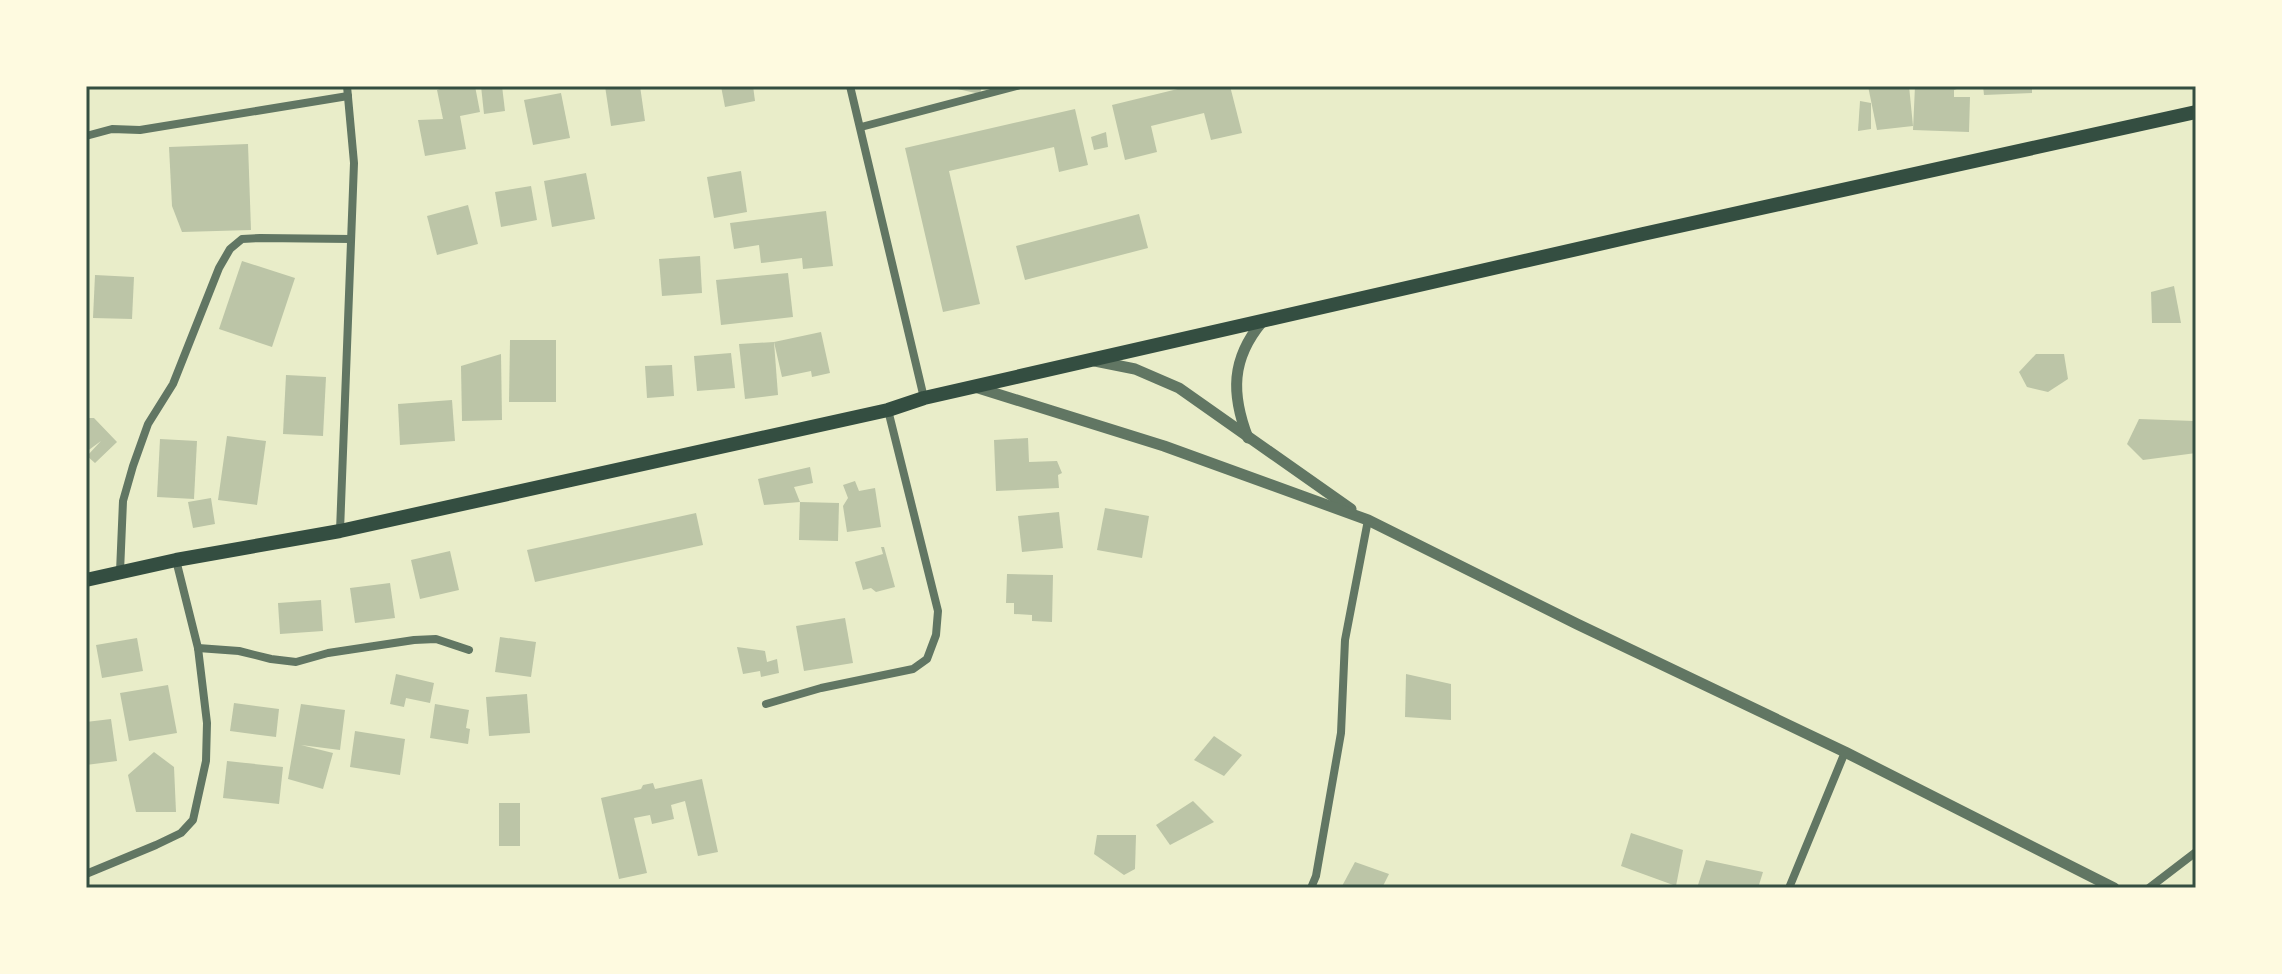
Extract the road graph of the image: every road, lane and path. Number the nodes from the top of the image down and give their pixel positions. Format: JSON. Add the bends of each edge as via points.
{"nodes":[{"id":1,"x":850,"y":86,"type":"edge"},
{"id":2,"x":1017,"y":86,"type":"edge"},
{"id":3,"x":348,"y":91,"type":"edge"},
{"id":4,"x":2196,"y":112,"type":"edge"},
{"id":5,"x":861,"y":127,"type":"junction"},
{"id":6,"x":86,"y":136,"type":"edge"},
{"id":7,"x":351,"y":239,"type":"junction"},
{"id":8,"x":1262,"y":322,"type":"junction"},
{"id":9,"x":1092,"y":360,"type":"junction"},
{"id":10,"x":975,"y":387,"type":"junction"},
{"id":11,"x":924,"y":398,"type":"junction"},
{"id":12,"x":888,"y":410,"type":"junction"},
{"id":13,"x":1249,"y":438,"type":"junction"},
{"id":14,"x":1368,"y":520,"type":"junction"},
{"id":15,"x":340,"y":531,"type":"junction"},
{"id":16,"x":176,"y":560,"type":"junction"},
{"id":17,"x":120,"y":572,"type":"junction"},
{"id":18,"x":86,"y":580,"type":"edge"},
{"id":19,"x":198,"y":648,"type":"junction"},
{"id":20,"x":469,"y":650,"type":"dead end"},
{"id":21,"x":766,"y":704,"type":"dead end"},
{"id":22,"x":1845,"y":752,"type":"junction"},
{"id":23,"x":2196,"y":852,"type":"edge"},
{"id":24,"x":86,"y":874,"type":"edge"},
{"id":25,"x":1311,"y":888,"type":"edge"},
{"id":26,"x":1789,"y":888,"type":"edge"},
{"id":27,"x":2114,"y":888,"type":"edge"},
{"id":28,"x":2149,"y":888,"type":"edge"}],
"edges":[{"from":1,"to":5,"type":"street"},
{"from":2,"to":5,"type":"street"},
{"from":3,"to":6,"type":"street"},
{"from":3,"to":7,"type":"street","via":[[354,163]]},
{"from":4,"to":8,"type":"main road"},
{"from":5,"to":11,"type":"street"},
{"from":7,"to":15,"type":"street"},
{"from":7,"to":17,"type":"street","via":[[242,239],[230,249],[133,466],[123,501]]},
{"from":8,"to":9,"type":"main road"},
{"from":8,"to":13,"type":"street","via":[[1238,366],[1238,413]]},
{"from":9,"to":10,"type":"main road"},
{"from":9,"to":13,"type":"street","via":[[1160,378]]},
{"from":10,"to":11,"type":"main road"},
{"from":10,"to":14,"type":"street","via":[[1164,446]]},
{"from":11,"to":12,"type":"main road"},
{"from":12,"to":15,"type":"main road"},
{"from":12,"to":21,"type":"street","via":[[938,611],[927,659],[913,669]]},
{"from":13,"to":14,"type":"street"},
{"from":14,"to":22,"type":"street"},
{"from":14,"to":25,"type":"street","via":[[1345,640],[1341,733]]},
{"from":15,"to":16,"type":"main road"},
{"from":16,"to":17,"type":"main road"},
{"from":16,"to":19,"type":"street"},
{"from":17,"to":18,"type":"main road"},
{"from":19,"to":20,"type":"street","via":[[296,662],[414,640],[436,639]]},
{"from":19,"to":24,"type":"street","via":[[206,761],[193,820],[181,833]]},
{"from":22,"to":26,"type":"street"},
{"from":22,"to":27,"type":"street"},
{"from":23,"to":28,"type":"street"}]}
